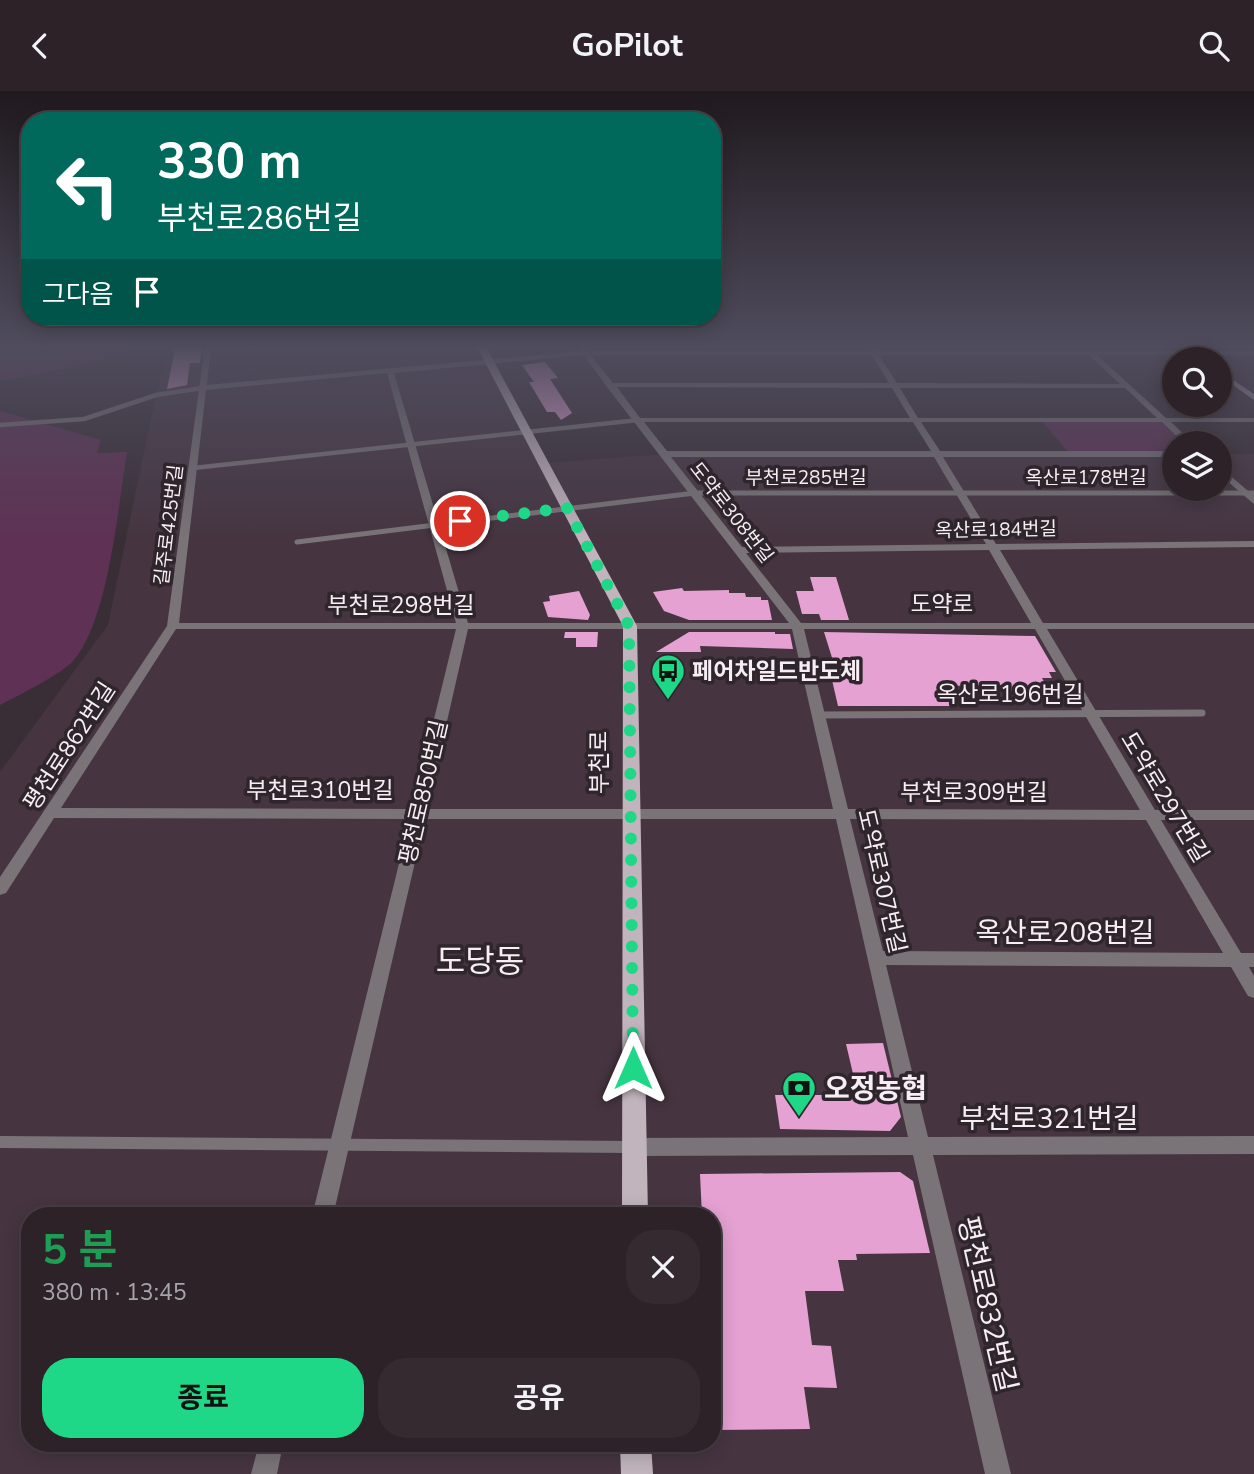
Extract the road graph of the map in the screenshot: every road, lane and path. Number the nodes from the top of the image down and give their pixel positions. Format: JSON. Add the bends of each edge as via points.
{"nodes":[{"id":1,"x":112,"y":410,"type":"edge"},
{"id":2,"x":200,"y":410,"type":"edge"},
{"id":3,"x":400,"y":410,"type":"edge"},
{"id":4,"x":514,"y":410,"type":"edge"},
{"id":5,"x":630,"y":410,"type":"edge"},
{"id":6,"x":910,"y":410,"type":"edge"},
{"id":7,"x":1153,"y":410,"type":"edge"},
{"id":8,"x":638,"y":420,"type":"junction"},
{"id":9,"x":916,"y":420,"type":"junction"},
{"id":10,"x":1165,"y":420,"type":"junction"},
{"id":11,"x":1254,"y":420,"type":"edge"},
{"id":12,"x":0,"y":425,"type":"edge"},
{"id":13,"x":1176,"y":431,"type":"edge"},
{"id":14,"x":526,"y":432,"type":"junction"},
{"id":15,"x":410,"y":445,"type":"junction"},
{"id":16,"x":665,"y":454,"type":"junction"},
{"id":17,"x":937,"y":454,"type":"junction"},
{"id":18,"x":1162,"y":454,"type":"edge"},
{"id":19,"x":193,"y":468,"type":"junction"},
{"id":20,"x":1232,"y":480,"type":"edge"},
{"id":21,"x":695,"y":493,"type":"junction"},
{"id":22,"x":961,"y":493,"type":"junction"},
{"id":23,"x":1249,"y":493,"type":"edge"},
{"id":24,"x":1254,"y":501,"type":"edge"},
{"id":25,"x":567,"y":508,"type":"junction"},
{"id":26,"x":434,"y":524,"type":"junction"},
{"id":27,"x":297,"y":542,"type":"dead end"},
{"id":28,"x":1254,"y":544,"type":"edge"},
{"id":29,"x":992,"y":547,"type":"junction"},
{"id":30,"x":739,"y":550,"type":"junction"},
{"id":31,"x":797,"y":625,"type":"junction"},
{"id":32,"x":1040,"y":625,"type":"junction"},
{"id":33,"x":173,"y":626,"type":"junction"},
{"id":34,"x":463,"y":626,"type":"junction"},
{"id":35,"x":629,"y":626,"type":"junction"},
{"id":36,"x":1254,"y":626,"type":"edge"},
{"id":37,"x":1088,"y":712,"type":"junction"},
{"id":38,"x":1202,"y":713,"type":"dead end"},
{"id":39,"x":819,"y":715,"type":"junction"},
{"id":40,"x":50,"y":813,"type":"junction"},
{"id":41,"x":418,"y":814,"type":"junction"},
{"id":42,"x":631,"y":814,"type":"junction"},
{"id":43,"x":843,"y":814,"type":"junction"},
{"id":44,"x":1150,"y":815,"type":"junction"},
{"id":45,"x":1254,"y":815,"type":"edge"},
{"id":46,"x":0,"y":889,"type":"edge"},
{"id":47,"x":876,"y":958,"type":"junction"},
{"id":48,"x":1235,"y":960,"type":"junction"},
{"id":49,"x":1254,"y":960,"type":"edge"},
{"id":50,"x":1254,"y":991,"type":"edge"},
{"id":51,"x":0,"y":1142,"type":"edge"},
{"id":52,"x":340,"y":1145,"type":"junction"},
{"id":53,"x":1254,"y":1145,"type":"edge"},
{"id":54,"x":634,"y":1147,"type":"junction"},
{"id":55,"x":921,"y":1147,"type":"junction"},
{"id":56,"x":325,"y":1207,"type":"edge"},
{"id":57,"x":635,"y":1207,"type":"edge"},
{"id":58,"x":269,"y":1452,"type":"edge"},
{"id":59,"x":636,"y":1452,"type":"edge"},
{"id":60,"x":264,"y":1474,"type":"edge"},
{"id":61,"x":637,"y":1474,"type":"edge"},
{"id":62,"x":998,"y":1474,"type":"edge"}],
"edges":[{"from":1,"to":12,"type":"lane","via":[[84,419]]},
{"from":2,"to":19,"type":"street","name":"길주로425번길"},
{"from":3,"to":15,"type":"street","name":"평천로850번길"},
{"from":4,"to":14,"type":"main road","name":"부천로"},
{"from":5,"to":8,"type":"street","name":"도약로308번길"},
{"from":6,"to":9,"type":"street","name":"도약로297번길"},
{"from":7,"to":10,"type":"street"},
{"from":8,"to":9,"type":"street"},
{"from":8,"to":14,"type":"lane"},
{"from":8,"to":16,"type":"street","name":"도약로308번길"},
{"from":9,"to":10,"type":"street"},
{"from":9,"to":17,"type":"street","name":"도약로297번길"},
{"from":10,"to":11,"type":"street"},
{"from":10,"to":13,"type":"street"},
{"from":14,"to":15,"type":"lane"},
{"from":14,"to":25,"type":"main road","name":"부천로"},
{"from":15,"to":19,"type":"lane"},
{"from":15,"to":26,"type":"street","name":"평천로850번길"},
{"from":16,"to":17,"type":"street"},
{"from":16,"to":21,"type":"street","name":"도약로308번길"},
{"from":17,"to":18,"type":"street"},
{"from":17,"to":22,"type":"street","name":"도약로297번길"},
{"from":19,"to":33,"type":"street","name":"길주로425번길"},
{"from":20,"to":23,"type":"street"},
{"from":21,"to":22,"type":"lane","name":"부천로285번길"},
{"from":21,"to":25,"type":"lane","name":"부천로285번길"},
{"from":21,"to":30,"type":"street","name":"도약로308번길"},
{"from":22,"to":23,"type":"lane","name":"옥산로178번길"},
{"from":22,"to":29,"type":"street","name":"도약로297번길"},
{"from":23,"to":24,"type":"street"},
{"from":25,"to":26,"type":"lane","name":"부천로285번길"},
{"from":25,"to":35,"type":"main road","name":"부천로"},
{"from":26,"to":27,"type":"lane","name":"부천로285번길"},
{"from":26,"to":34,"type":"street","name":"평천로850번길"},
{"from":28,"to":29,"type":"street","name":"옥산로184번길"},
{"from":29,"to":30,"type":"street","name":"옥산로184번길"},
{"from":29,"to":32,"type":"street","name":"도약로297번길"},
{"from":30,"to":31,"type":"street","name":"도약로308번길"},
{"from":31,"to":32,"type":"street","name":"도약로"},
{"from":31,"to":35,"type":"street","name":"도약로"},
{"from":31,"to":39,"type":"street","name":"도약로307번길"},
{"from":32,"to":36,"type":"street","name":"도약로"},
{"from":32,"to":37,"type":"street","name":"도약로297번길"},
{"from":33,"to":34,"type":"street","name":"부천로298번길"},
{"from":33,"to":40,"type":"street","name":"평천로862번길"},
{"from":34,"to":35,"type":"street","name":"부천로298번길"},
{"from":34,"to":41,"type":"street","name":"평천로850번길"},
{"from":35,"to":42,"type":"main road","name":"부천로"},
{"from":37,"to":38,"type":"lane","name":"옥산로196번길"},
{"from":37,"to":39,"type":"lane","name":"옥산로196번길"},
{"from":37,"to":44,"type":"street","name":"도약로297번길"},
{"from":39,"to":43,"type":"street","name":"도약로307번길"},
{"from":40,"to":41,"type":"street","name":"부천로310번길"},
{"from":40,"to":46,"type":"street","name":"평천로862번길"},
{"from":41,"to":42,"type":"street","name":"부천로310번길"},
{"from":41,"to":52,"type":"street","name":"평천로850번길"},
{"from":42,"to":43,"type":"street","name":"부천로309번길"},
{"from":42,"to":54,"type":"main road","name":"부천로"},
{"from":43,"to":44,"type":"street","name":"부천로309번길"},
{"from":43,"to":47,"type":"street","name":"도약로307번길"},
{"from":44,"to":45,"type":"street","name":"부천로309번길"},
{"from":44,"to":48,"type":"street","name":"도약로297번길"},
{"from":47,"to":48,"type":"street","name":"옥산로208번길"},
{"from":47,"to":55,"type":"street","name":"도약로307번길"},
{"from":48,"to":49,"type":"street","name":"옥산로208번길"},
{"from":48,"to":50,"type":"street","name":"도약로297번길"},
{"from":51,"to":52,"type":"lane"},
{"from":52,"to":54,"type":"lane"},
{"from":52,"to":56,"type":"street","name":"평천로850번길"},
{"from":53,"to":55,"type":"street","name":"부천로321번길"},
{"from":54,"to":55,"type":"street","name":"부천로321번길"},
{"from":54,"to":57,"type":"main road","name":"부천로"},
{"from":55,"to":62,"type":"street","name":"평천로832번길"},
{"from":58,"to":60,"type":"street"},
{"from":59,"to":61,"type":"main road"}]}
